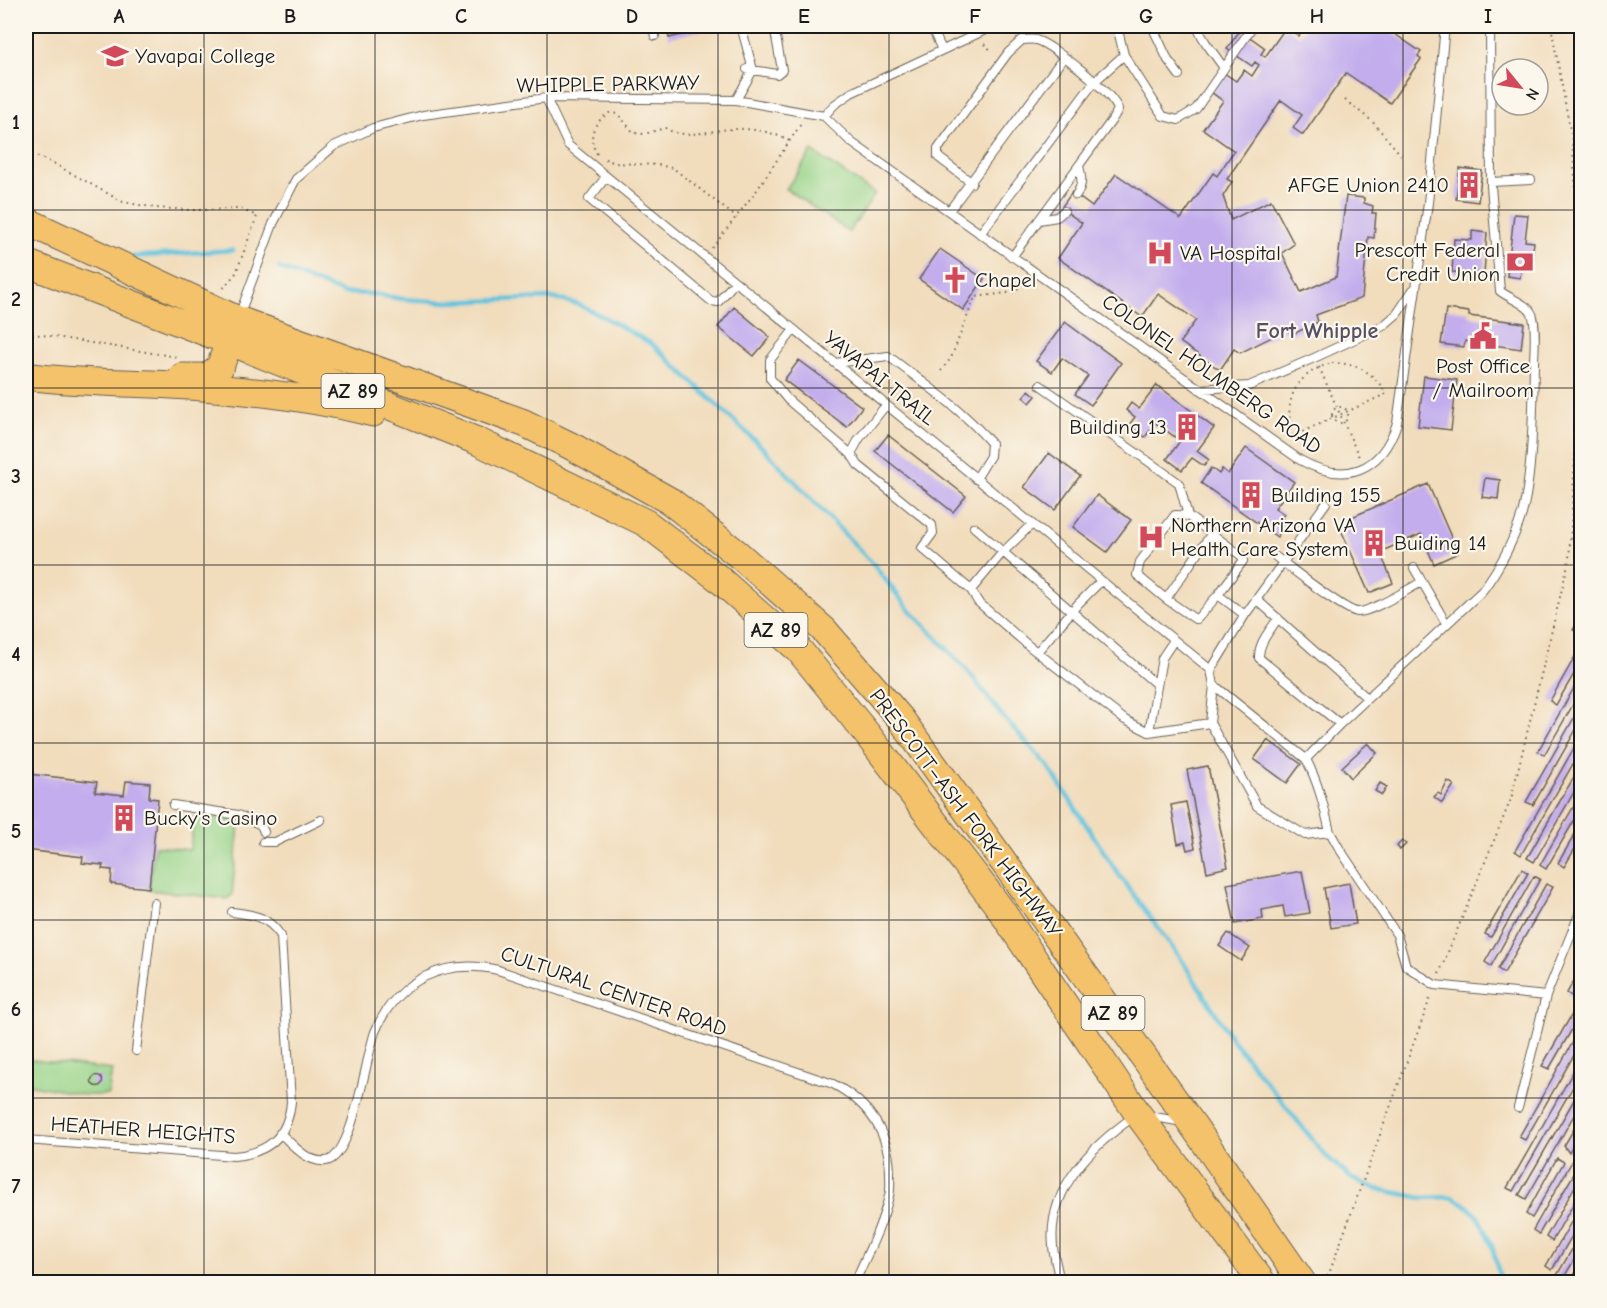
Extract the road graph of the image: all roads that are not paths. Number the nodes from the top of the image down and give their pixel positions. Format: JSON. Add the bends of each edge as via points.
{"nodes":[{"id":1,"x":652,"y":26,"type":"edge"},
{"id":2,"x":741,"y":26,"type":"edge"},
{"id":3,"x":774,"y":26,"type":"edge"},
{"id":4,"x":931,"y":26,"type":"edge"},
{"id":5,"x":994,"y":26,"type":"edge"},
{"id":6,"x":1117,"y":26,"type":"edge"},
{"id":7,"x":1152,"y":26,"type":"edge"},
{"id":8,"x":1196,"y":26,"type":"edge"},
{"id":9,"x":1253,"y":26,"type":"edge"},
{"id":10,"x":1445,"y":26,"type":"edge"},
{"id":11,"x":1490,"y":26,"type":"edge"},
{"id":12,"x":655,"y":36,"type":"dead end"},
{"id":13,"x":942,"y":50,"type":"junction"},
{"id":14,"x":1124,"y":55,"type":"junction"},
{"id":15,"x":1064,"y":57,"type":"junction"},
{"id":16,"x":1224,"y":68,"type":"junction"},
{"id":17,"x":750,"y":69,"type":"junction"},
{"id":18,"x":1179,"y":75,"type":"dead end"},
{"id":19,"x":1094,"y":82,"type":"junction"},
{"id":20,"x":546,"y":98,"type":"junction"},
{"id":21,"x":736,"y":100,"type":"junction"},
{"id":22,"x":825,"y":116,"type":"junction"},
{"id":23,"x":1079,"y":166,"type":"junction"},
{"id":24,"x":606,"y":177,"type":"junction"},
{"id":25,"x":1531,"y":180,"type":"dead end"},
{"id":26,"x":1491,"y":182,"type":"junction"},
{"id":27,"x":972,"y":183,"type":"junction"},
{"id":28,"x":1076,"y":195,"type":"dead end"},
{"id":29,"x":949,"y":211,"type":"junction"},
{"id":30,"x":1064,"y":211,"type":"dead end"},
{"id":31,"x":1040,"y":220,"type":"junction"},
{"id":32,"x":26,"y":221,"type":"edge"},
{"id":33,"x":980,"y":234,"type":"junction"},
{"id":34,"x":26,"y":241,"type":"edge"},
{"id":35,"x":1012,"y":257,"type":"junction"},
{"id":36,"x":26,"y":263,"type":"edge"},
{"id":37,"x":735,"y":282,"type":"junction"},
{"id":38,"x":1415,"y":287,"type":"junction"},
{"id":39,"x":233,"y":330,"type":"junction"},
{"id":40,"x":794,"y":331,"type":"junction"},
{"id":41,"x":835,"y":363,"type":"junction"},
{"id":42,"x":26,"y":375,"type":"edge"},
{"id":43,"x":1040,"y":385,"type":"dead end"},
{"id":44,"x":1199,"y":389,"type":"junction"},
{"id":45,"x":886,"y":405,"type":"junction"},
{"id":46,"x":477,"y":441,"type":"junction"},
{"id":47,"x":851,"y":454,"type":"junction"},
{"id":48,"x":976,"y":479,"type":"junction"},
{"id":49,"x":1326,"y":503,"type":"dead end"},
{"id":50,"x":1188,"y":516,"type":"junction"},
{"id":51,"x":1032,"y":524,"type":"junction"},
{"id":52,"x":974,"y":527,"type":"dead end"},
{"id":53,"x":1212,"y":533,"type":"junction"},
{"id":54,"x":1002,"y":553,"type":"junction"},
{"id":55,"x":1279,"y":559,"type":"junction"},
{"id":56,"x":1414,"y":568,"type":"dead end"},
{"id":57,"x":1101,"y":581,"type":"junction"},
{"id":58,"x":1422,"y":582,"type":"junction"},
{"id":59,"x":971,"y":590,"type":"junction"},
{"id":60,"x":1218,"y":595,"type":"junction"},
{"id":61,"x":1166,"y":599,"type":"junction"},
{"id":62,"x":1256,"y":599,"type":"junction"},
{"id":63,"x":1071,"y":612,"type":"junction"},
{"id":64,"x":1245,"y":615,"type":"junction"},
{"id":65,"x":1278,"y":618,"type":"junction"},
{"id":66,"x":1446,"y":623,"type":"junction"},
{"id":67,"x":1174,"y":640,"type":"junction"},
{"id":68,"x":1037,"y":652,"type":"junction"},
{"id":69,"x":1211,"y":670,"type":"junction"},
{"id":70,"x":1157,"y":685,"type":"junction"},
{"id":71,"x":1214,"y":685,"type":"junction"},
{"id":72,"x":1367,"y":698,"type":"junction"},
{"id":73,"x":1210,"y":723,"type":"junction"},
{"id":74,"x":1340,"y":724,"type":"junction"},
{"id":75,"x":1149,"y":732,"type":"junction"},
{"id":76,"x":1306,"y":759,"type":"junction"},
{"id":77,"x":173,"y":805,"type":"dead end"},
{"id":78,"x":321,"y":820,"type":"dead end"},
{"id":79,"x":264,"y":832,"type":"dead end"},
{"id":80,"x":1330,"y":832,"type":"junction"},
{"id":81,"x":263,"y":842,"type":"dead end"},
{"id":82,"x":26,"y":879,"type":"edge"},
{"id":83,"x":154,"y":903,"type":"dead end"},
{"id":84,"x":26,"y":904,"type":"edge"},
{"id":85,"x":1581,"y":908,"type":"edge"},
{"id":86,"x":232,"y":912,"type":"dead end"},
{"id":87,"x":1546,"y":996,"type":"junction"},
{"id":88,"x":136,"y":1052,"type":"dead end"},
{"id":89,"x":1518,"y":1108,"type":"dead end"},
{"id":90,"x":1138,"y":1114,"type":"junction"},
{"id":91,"x":1192,"y":1124,"type":"junction"},
{"id":92,"x":280,"y":1133,"type":"junction"},
{"id":93,"x":26,"y":1140,"type":"edge"},
{"id":94,"x":855,"y":1282,"type":"edge"},
{"id":95,"x":1060,"y":1282,"type":"edge"},
{"id":96,"x":1262,"y":1282,"type":"edge"},
{"id":97,"x":1302,"y":1282,"type":"edge"}],
"edges":[{"from":1,"to":12,"type":"lane"},
{"from":2,"to":17,"type":"lane"},
{"from":3,"to":17,"type":"lane","via":[[782,70],[777,74]]},
{"from":4,"to":13,"type":"lane"},
{"from":5,"to":13,"type":"lane"},
{"from":6,"to":14,"type":"lane"},
{"from":7,"to":18,"type":"lane"},
{"from":8,"to":16,"type":"lane"},
{"from":9,"to":16,"type":"lane"},
{"from":10,"to":38,"type":"lane","name":"COLONEL HOLMBERG ROAD","via":[[1428,203]]},
{"from":11,"to":26,"type":"lane"},
{"from":13,"to":22,"type":"lane","via":[[851,93]]},
{"from":14,"to":16,"type":"lane","via":[[1163,116],[1178,120],[1196,110]]},
{"from":14,"to":19,"type":"lane"},
{"from":15,"to":19,"type":"lane"},
{"from":15,"to":27,"type":"lane"},
{"from":15,"to":27,"type":"lane","via":[[1036,40],[1022,40],[1008,53],[939,149],[938,157]]},
{"from":17,"to":21,"type":"lane"},
{"from":19,"to":23,"type":"lane","via":[[1117,103],[1118,110]]},
{"from":19,"to":33,"type":"lane"},
{"from":20,"to":21,"type":"lane","name":"WHIPPLE PARKWAY"},
{"from":20,"to":24,"type":"lane","name":"YAVAPAI TRAIL","via":[[568,145]]},
{"from":20,"to":39,"type":"lane","name":"WHIPPLE PARKWAY","via":[[423,115],[373,128],[334,146],[297,179],[273,224]]},
{"from":21,"to":22,"type":"lane","name":"WHIPPLE PARKWAY"},
{"from":22,"to":29,"type":"lane","name":"COLONEL HOLMBERG ROAD","via":[[851,142]]},
{"from":23,"to":28,"type":"lane","via":[[1081,188]]},
{"from":23,"to":31,"type":"lane"},
{"from":24,"to":37,"type":"lane","name":"YAVAPAI TRAIL"},
{"from":24,"to":37,"type":"lane","via":[[589,199],[711,301],[718,302]]},
{"from":25,"to":26,"type":"lane"},
{"from":26,"to":66,"type":"lane","via":[[1500,291],[1528,306],[1533,316],[1529,472],[1522,513],[1498,569],[1482,591]]},
{"from":27,"to":29,"type":"lane"},
{"from":29,"to":33,"type":"lane","name":"COLONEL HOLMBERG ROAD"},
{"from":30,"to":31,"type":"lane","via":[[1057,217]]},
{"from":31,"to":35,"type":"lane"},
{"from":32,"to":39,"type":"main road","number":"AZ 89"},
{"from":33,"to":35,"type":"lane","name":"COLONEL HOLMBERG ROAD"},
{"from":34,"to":39,"type":"main road","via":[[213,314]]},
{"from":35,"to":44,"type":"lane","name":"COLONEL HOLMBERG ROAD"},
{"from":36,"to":39,"type":"main road","number":"AZ 89"},
{"from":37,"to":40,"type":"lane","name":"YAVAPAI TRAIL"},
{"from":38,"to":44,"type":"lane","via":[[1397,314],[1383,326],[1248,386]]},
{"from":38,"to":44,"type":"lane","name":"COLONEL HOLMBERG ROAD","via":[[1397,423],[1380,456],[1364,467],[1338,473],[1318,470]]},
{"from":39,"to":42,"type":"main road","via":[[220,367],[207,377],[48,370]]},
{"from":39,"to":46,"type":"main road","name":"PRESCOTT–ASH FORK HIGHWAY","number":"AZ 89"},
{"from":39,"to":91,"type":"main road","name":"PRESCOTT–ASH FORK HIGHWAY","number":"AZ 89","via":[[524,423],[670,501],[739,555],[824,630],[900,718]]},
{"from":40,"to":41,"type":"lane","name":"YAVAPAI TRAIL"},
{"from":40,"to":47,"type":"lane","via":[[770,360],[770,378],[788,400]]},
{"from":41,"to":45,"type":"lane","name":"YAVAPAI TRAIL"},
{"from":41,"to":48,"type":"lane","via":[[888,356],[934,390],[991,443],[990,456]]},
{"from":42,"to":46,"type":"main road","via":[[50,380],[274,393],[353,408]]},
{"from":43,"to":50,"type":"lane","via":[[1179,483]]},
{"from":45,"to":47,"type":"lane"},
{"from":45,"to":48,"type":"lane","name":"YAVAPAI TRAIL"},
{"from":46,"to":90,"type":"main road","name":"PRESCOTT–ASH FORK HIGHWAY","number":"AZ 89","via":[[645,523],[718,579],[799,650],[999,907]]},
{"from":47,"to":59,"type":"lane","via":[[858,465],[932,525],[933,533],[922,549]]},
{"from":48,"to":51,"type":"lane","name":"YAVAPAI TRAIL"},
{"from":49,"to":55,"type":"lane"},
{"from":50,"to":53,"type":"lane"},
{"from":50,"to":61,"type":"lane","via":[[1175,515],[1140,562],[1137,575]]},
{"from":51,"to":54,"type":"lane"},
{"from":51,"to":57,"type":"lane","name":"YAVAPAI TRAIL"},
{"from":52,"to":54,"type":"lane"},
{"from":53,"to":60,"type":"lane","via":[[1243,557]]},
{"from":53,"to":61,"type":"lane"},
{"from":54,"to":59,"type":"lane"},
{"from":54,"to":63,"type":"lane"},
{"from":55,"to":58,"type":"lane","via":[[1357,612],[1371,609]]},
{"from":55,"to":62,"type":"lane"},
{"from":56,"to":58,"type":"lane"},
{"from":57,"to":63,"type":"lane"},
{"from":57,"to":67,"type":"lane","name":"YAVAPAI TRAIL"},
{"from":58,"to":66,"type":"lane"},
{"from":59,"to":68,"type":"lane","via":[[978,602]]},
{"from":60,"to":61,"type":"lane","via":[[1197,619]]},
{"from":60,"to":64,"type":"lane"},
{"from":62,"to":64,"type":"lane"},
{"from":62,"to":65,"type":"lane"},
{"from":63,"to":68,"type":"lane"},
{"from":63,"to":70,"type":"lane"},
{"from":64,"to":69,"type":"lane"},
{"from":65,"to":72,"type":"lane"},
{"from":65,"to":74,"type":"lane","via":[[1258,650],[1258,658]]},
{"from":66,"to":72,"type":"lane"},
{"from":67,"to":69,"type":"lane","name":"YAVAPAI TRAIL"},
{"from":67,"to":70,"type":"lane","via":[[1162,658]]},
{"from":68,"to":75,"type":"lane","via":[[1125,720]]},
{"from":69,"to":71,"type":"lane"},
{"from":70,"to":75,"type":"lane"},
{"from":71,"to":73,"type":"lane"},
{"from":71,"to":76,"type":"lane"},
{"from":72,"to":74,"type":"lane"},
{"from":73,"to":75,"type":"lane"},
{"from":73,"to":80,"type":"lane","via":[[1257,806],[1305,835]]},
{"from":74,"to":76,"type":"lane"},
{"from":76,"to":80,"type":"lane","via":[[1322,798]]},
{"from":77,"to":79,"type":"lane","via":[[238,815],[261,825]]},
{"from":78,"to":81,"type":"lane","via":[[275,842]]},
{"from":80,"to":87,"type":"lane","via":[[1396,935],[1406,966],[1435,985]]},
{"from":82,"to":84,"type":"lane"},
{"from":83,"to":88,"type":"lane"},
{"from":85,"to":87,"type":"lane"},
{"from":86,"to":92,"type":"lane","name":"HEATHER HEIGHTS","via":[[261,917],[280,936],[291,1102],[290,1117]]},
{"from":87,"to":89,"type":"lane"},
{"from":90,"to":91,"type":"lane"},
{"from":90,"to":95,"type":"lane","via":[[1107,1135],[1067,1183],[1053,1230]]},
{"from":90,"to":96,"type":"main road","name":"PRESCOTT–ASH FORK HIGHWAY","number":"AZ 89"},
{"from":91,"to":97,"type":"main road","name":"PRESCOTT–ASH FORK HIGHWAY","number":"AZ 89"},
{"from":92,"to":93,"type":"lane","name":"HEATHER HEIGHTS","via":[[265,1149],[234,1156]]},
{"from":92,"to":94,"type":"lane","name":"CULTURAL CENTER ROAD","via":[[313,1160],[335,1157],[349,1135],[376,1031],[396,1000],[412,984],[438,970],[466,965],[498,970],[833,1084],[863,1103],[881,1130],[889,1160],[890,1193]]}]}
